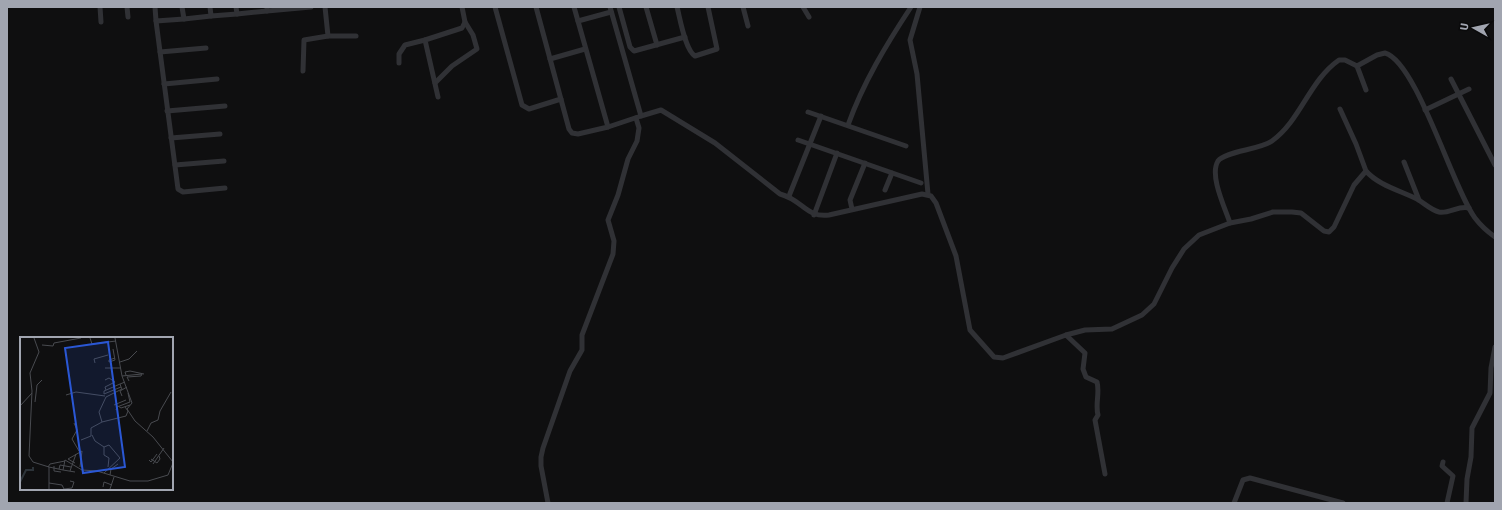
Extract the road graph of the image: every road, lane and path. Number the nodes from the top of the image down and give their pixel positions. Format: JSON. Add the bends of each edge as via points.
{"nodes":[{"id":1,"x":100,"y":7,"type":"edge"},
{"id":2,"x":127,"y":7,"type":"edge"},
{"id":3,"x":155,"y":7,"type":"edge"},
{"id":4,"x":182,"y":7,"type":"edge"},
{"id":5,"x":210,"y":7,"type":"edge"},
{"id":6,"x":236,"y":7,"type":"edge"},
{"id":7,"x":311,"y":7,"type":"edge"},
{"id":8,"x":325,"y":7,"type":"edge"},
{"id":9,"x":462,"y":7,"type":"edge"},
{"id":10,"x":495,"y":7,"type":"edge"},
{"id":11,"x":536,"y":7,"type":"edge"},
{"id":12,"x":574,"y":7,"type":"edge"},
{"id":13,"x":619,"y":7,"type":"edge"},
{"id":14,"x":646,"y":7,"type":"edge"},
{"id":15,"x":677,"y":7,"type":"edge"},
{"id":16,"x":708,"y":7,"type":"edge"},
{"id":17,"x":743,"y":7,"type":"edge"},
{"id":18,"x":803,"y":7,"type":"edge"},
{"id":19,"x":911,"y":7,"type":"edge"},
{"id":20,"x":920,"y":7,"type":"edge"},
{"id":21,"x":296,"y":8,"type":"edge"},
{"id":22,"x":267,"y":9,"type":"edge"},
{"id":23,"x":611,"y":10,"type":"edge"},
{"id":24,"x":237,"y":14,"type":"junction"},
{"id":25,"x":211,"y":16,"type":"junction"},
{"id":26,"x":128,"y":17,"type":"dead end"},
{"id":27,"x":809,"y":17,"type":"dead end"},
{"id":28,"x":184,"y":18,"type":"junction"},
{"id":29,"x":156,"y":21,"type":"junction"},
{"id":30,"x":578,"y":21,"type":"junction"},
{"id":31,"x":101,"y":22,"type":"dead end"},
{"id":32,"x":465,"y":22,"type":"junction"},
{"id":33,"x":748,"y":26,"type":"dead end"},
{"id":34,"x":328,"y":36,"type":"junction"},
{"id":35,"x":356,"y":36,"type":"dead end"},
{"id":36,"x":685,"y":37,"type":"junction"},
{"id":37,"x":424,"y":40,"type":"junction"},
{"id":38,"x":657,"y":45,"type":"junction"},
{"id":39,"x":206,"y":48,"type":"dead end"},
{"id":40,"x":585,"y":49,"type":"junction"},
{"id":41,"x":160,"y":52,"type":"junction"},
{"id":42,"x":550,"y":59,"type":"junction"},
{"id":43,"x":399,"y":63,"type":"dead end"},
{"id":44,"x":1357,"y":66,"type":"junction"},
{"id":45,"x":304,"y":71,"type":"dead end"},
{"id":46,"x":217,"y":79,"type":"dead end"},
{"id":47,"x":1451,"y":79,"type":"dead end"},
{"id":48,"x":435,"y":83,"type":"junction"},
{"id":49,"x":164,"y":84,"type":"junction"},
{"id":50,"x":1469,"y":89,"type":"dead end"},
{"id":51,"x":1366,"y":90,"type":"dead end"},
{"id":52,"x":1459,"y":94,"type":"junction"},
{"id":53,"x":438,"y":97,"type":"dead end"},
{"id":54,"x":561,"y":99,"type":"junction"},
{"id":55,"x":224,"y":106,"type":"dead end"},
{"id":56,"x":1340,"y":109,"type":"dead end"},
{"id":57,"x":1425,"y":110,"type":"junction"},
{"id":58,"x":167,"y":111,"type":"junction"},
{"id":59,"x":808,"y":112,"type":"dead end"},
{"id":60,"x":821,"y":116,"type":"junction"},
{"id":61,"x":638,"y":117,"type":"junction"},
{"id":62,"x":848,"y":125,"type":"junction"},
{"id":63,"x":608,"y":127,"type":"junction"},
{"id":64,"x":220,"y":134,"type":"dead end"},
{"id":65,"x":172,"y":138,"type":"junction"},
{"id":66,"x":798,"y":140,"type":"dead end"},
{"id":67,"x":810,"y":144,"type":"junction"},
{"id":68,"x":906,"y":146,"type":"dead end"},
{"id":69,"x":837,"y":153,"type":"junction"},
{"id":70,"x":224,"y":161,"type":"dead end"},
{"id":71,"x":1404,"y":162,"type":"dead end"},
{"id":72,"x":865,"y":163,"type":"junction"},
{"id":73,"x":176,"y":165,"type":"junction"},
{"id":74,"x":1495,"y":165,"type":"edge"},
{"id":75,"x":1366,"y":171,"type":"junction"},
{"id":76,"x":892,"y":173,"type":"junction"},
{"id":77,"x":921,"y":183,"type":"dead end"},
{"id":78,"x":225,"y":188,"type":"dead end"},
{"id":79,"x":885,"y":190,"type":"dead end"},
{"id":80,"x":928,"y":194,"type":"junction"},
{"id":81,"x":789,"y":196,"type":"junction"},
{"id":82,"x":1419,"y":200,"type":"junction"},
{"id":83,"x":1469,"y":208,"type":"junction"},
{"id":84,"x":852,"y":209,"type":"junction"},
{"id":85,"x":814,"y":215,"type":"junction"},
{"id":86,"x":1230,"y":223,"type":"junction"},
{"id":87,"x":1495,"y":237,"type":"edge"},
{"id":88,"x":1066,"y":336,"type":"junction"},
{"id":89,"x":1495,"y":348,"type":"edge"},
{"id":90,"x":1442,"y":462,"type":"dead end"},
{"id":91,"x":1104,"y":474,"type":"dead end"},
{"id":92,"x":548,"y":503,"type":"edge"},
{"id":93,"x":1234,"y":503,"type":"edge"},
{"id":94,"x":1343,"y":503,"type":"edge"},
{"id":95,"x":1447,"y":503,"type":"edge"},
{"id":96,"x":1466,"y":503,"type":"edge"}],
"edges":[{"from":1,"to":31,"type":"street"},
{"from":2,"to":26,"type":"street"},
{"from":3,"to":29,"type":"street"},
{"from":4,"to":28,"type":"street"},
{"from":5,"to":25,"type":"street"},
{"from":6,"to":24,"type":"street"},
{"from":7,"to":21,"type":"street"},
{"from":8,"to":34,"type":"street"},
{"from":9,"to":32,"type":"street"},
{"from":10,"to":54,"type":"street","via":[[522,105],[529,109]]},
{"from":11,"to":42,"type":"street"},
{"from":12,"to":30,"type":"street"},
{"from":13,"to":38,"type":"street","via":[[633,50]]},
{"from":14,"to":38,"type":"street"},
{"from":15,"to":36,"type":"street"},
{"from":16,"to":36,"type":"street","via":[[717,49],[695,56],[691,53]]},
{"from":17,"to":33,"type":"street"},
{"from":18,"to":27,"type":"street"},
{"from":19,"to":62,"type":"street","via":[[873,68],[857,99]]},
{"from":20,"to":80,"type":"street","via":[[910,40],[917,74]]},
{"from":21,"to":22,"type":"street"},
{"from":22,"to":24,"type":"street"},
{"from":23,"to":30,"type":"street"},
{"from":23,"to":61,"type":"street"},
{"from":24,"to":25,"type":"street"},
{"from":25,"to":28,"type":"street"},
{"from":28,"to":29,"type":"street"},
{"from":29,"to":41,"type":"street"},
{"from":30,"to":40,"type":"street"},
{"from":32,"to":37,"type":"street","via":[[462,28]]},
{"from":32,"to":48,"type":"street","via":[[473,35],[477,49],[452,66]]},
{"from":34,"to":35,"type":"street"},
{"from":34,"to":45,"type":"street","via":[[304,40]]},
{"from":36,"to":38,"type":"street"},
{"from":37,"to":43,"type":"street","via":[[405,45],[399,54]]},
{"from":37,"to":48,"type":"street"},
{"from":39,"to":41,"type":"street"},
{"from":40,"to":42,"type":"street"},
{"from":40,"to":63,"type":"street"},
{"from":41,"to":49,"type":"street"},
{"from":42,"to":54,"type":"street"},
{"from":44,"to":51,"type":"street"},
{"from":44,"to":57,"type":"street","via":[[1377,55],[1389,54],[1400,63]]},
{"from":44,"to":86,"type":"street","via":[[1339,60],[1321,76],[1288,127],[1279,135],[1260,148],[1223,157],[1218,161],[1215,178]]},
{"from":46,"to":49,"type":"street"},
{"from":47,"to":52,"type":"street"},
{"from":48,"to":53,"type":"street"},
{"from":49,"to":58,"type":"street"},
{"from":50,"to":52,"type":"street"},
{"from":52,"to":57,"type":"street"},
{"from":52,"to":74,"type":"street"},
{"from":54,"to":63,"type":"street","via":[[572,133]]},
{"from":55,"to":58,"type":"street"},
{"from":56,"to":75,"type":"street"},
{"from":57,"to":83,"type":"street"},
{"from":58,"to":65,"type":"street"},
{"from":59,"to":60,"type":"street"},
{"from":60,"to":62,"type":"street"},
{"from":60,"to":67,"type":"street"},
{"from":61,"to":63,"type":"street"},
{"from":61,"to":81,"type":"street","via":[[660,110],[676,117],[715,143],[780,194]]},
{"from":61,"to":92,"type":"street","via":[[640,128],[637,141],[628,159],[608,220],[614,241],[613,254],[582,335],[582,350],[570,371],[540,457]]},
{"from":62,"to":68,"type":"street"},
{"from":64,"to":65,"type":"street"},
{"from":65,"to":73,"type":"street"},
{"from":66,"to":67,"type":"street"},
{"from":67,"to":69,"type":"street"},
{"from":67,"to":81,"type":"street"},
{"from":69,"to":72,"type":"street"},
{"from":69,"to":85,"type":"street"},
{"from":70,"to":73,"type":"street"},
{"from":71,"to":82,"type":"street"},
{"from":72,"to":76,"type":"street"},
{"from":72,"to":84,"type":"street","via":[[850,200]]},
{"from":73,"to":78,"type":"street","via":[[180,191]]},
{"from":75,"to":82,"type":"street","via":[[1374,178]]},
{"from":75,"to":86,"type":"street","via":[[1354,185],[1334,227],[1328,233],[1301,213],[1292,212],[1273,212]]},
{"from":76,"to":77,"type":"street"},
{"from":76,"to":79,"type":"street"},
{"from":80,"to":84,"type":"street"},
{"from":80,"to":88,"type":"street","via":[[936,203],[956,256],[970,330],[979,342],[994,357],[1003,358]]},
{"from":81,"to":85,"type":"street"},
{"from":82,"to":83,"type":"street","via":[[1440,212]]},
{"from":83,"to":87,"type":"street","via":[[1482,226]]},
{"from":84,"to":85,"type":"street","via":[[829,215]]},
{"from":86,"to":88,"type":"street","via":[[1199,235],[1184,250],[1154,304],[1142,315],[1112,329],[1085,330]]},
{"from":88,"to":91,"type":"street","via":[[1085,353],[1083,369],[1086,378],[1097,382],[1098,415],[1095,420]]},
{"from":89,"to":96,"type":"street","via":[[1490,393],[1472,428],[1472,457],[1467,478]]},
{"from":90,"to":95,"type":"street","via":[[1442,466],[1452,476]]},
{"from":93,"to":94,"type":"street","via":[[1243,480],[1250,478]]}]}
